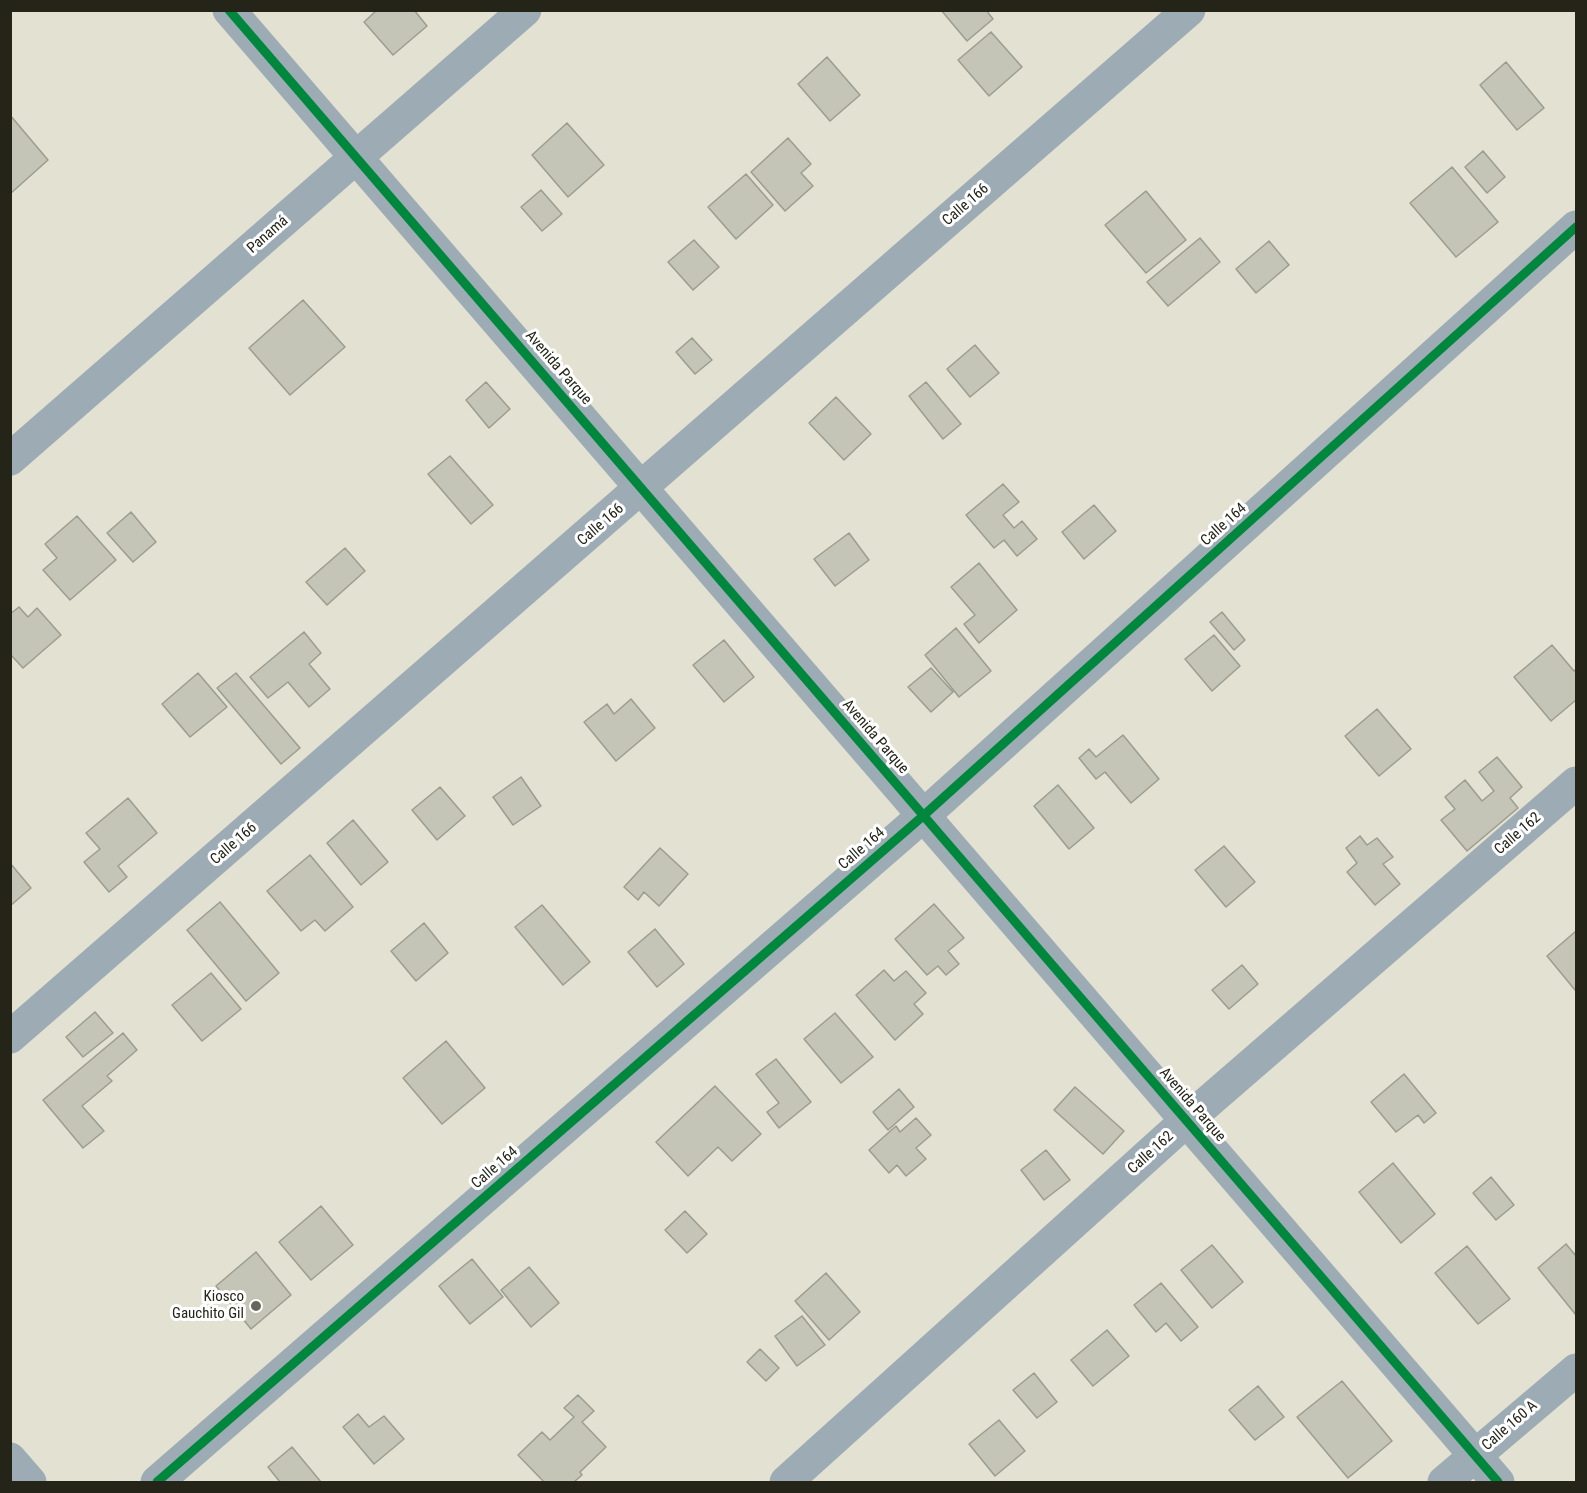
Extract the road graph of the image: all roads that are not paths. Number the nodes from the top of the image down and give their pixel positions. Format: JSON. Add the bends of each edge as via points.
{"nodes":[{"id":1,"x":230,"y":10,"type":"edge"},
{"id":2,"x":525,"y":10,"type":"edge"},
{"id":3,"x":1188,"y":10,"type":"edge"},
{"id":4,"x":356,"y":157,"type":"junction"},
{"id":5,"x":1576,"y":227,"type":"edge"},
{"id":6,"x":10,"y":459,"type":"edge"},
{"id":7,"x":642,"y":489,"type":"junction"},
{"id":8,"x":1576,"y":783,"type":"edge"},
{"id":9,"x":923,"y":816,"type":"junction"},
{"id":10,"x":10,"y":1037,"type":"edge"},
{"id":11,"x":1186,"y":1121,"type":"junction"},
{"id":12,"x":1576,"y":1370,"type":"edge"},
{"id":13,"x":1475,"y":1456,"type":"junction"},
{"id":14,"x":10,"y":1459,"type":"edge"},
{"id":15,"x":30,"y":1482,"type":"edge"},
{"id":16,"x":158,"y":1482,"type":"edge"},
{"id":17,"x":786,"y":1482,"type":"edge"},
{"id":18,"x":1444,"y":1482,"type":"edge"},
{"id":19,"x":1498,"y":1482,"type":"edge"}],
"edges":[{"from":1,"to":4,"type":"street","name":"Avenida Parque"},
{"from":2,"to":4,"type":"street","name":"Panamá"},
{"from":3,"to":7,"type":"street","name":"Calle 166"},
{"from":4,"to":6,"type":"street","name":"Panamá"},
{"from":4,"to":7,"type":"street","name":"Avenida Parque"},
{"from":5,"to":9,"type":"street","name":"Calle 164"},
{"from":7,"to":9,"type":"street","name":"Avenida Parque"},
{"from":7,"to":10,"type":"street","name":"Calle 166"},
{"from":8,"to":11,"type":"street","name":"Calle 162"},
{"from":9,"to":11,"type":"street","name":"Avenida Parque"},
{"from":9,"to":16,"type":"street","name":"Calle 164"},
{"from":11,"to":13,"type":"street","name":"Avenida Parque"},
{"from":11,"to":17,"type":"street","name":"Calle 162"},
{"from":12,"to":13,"type":"street","name":"Calle 160 A"},
{"from":13,"to":18,"type":"street","name":"Calle 160 A"},
{"from":13,"to":19,"type":"street","name":"Avenida Parque"},
{"from":14,"to":15,"type":"street"}]}
